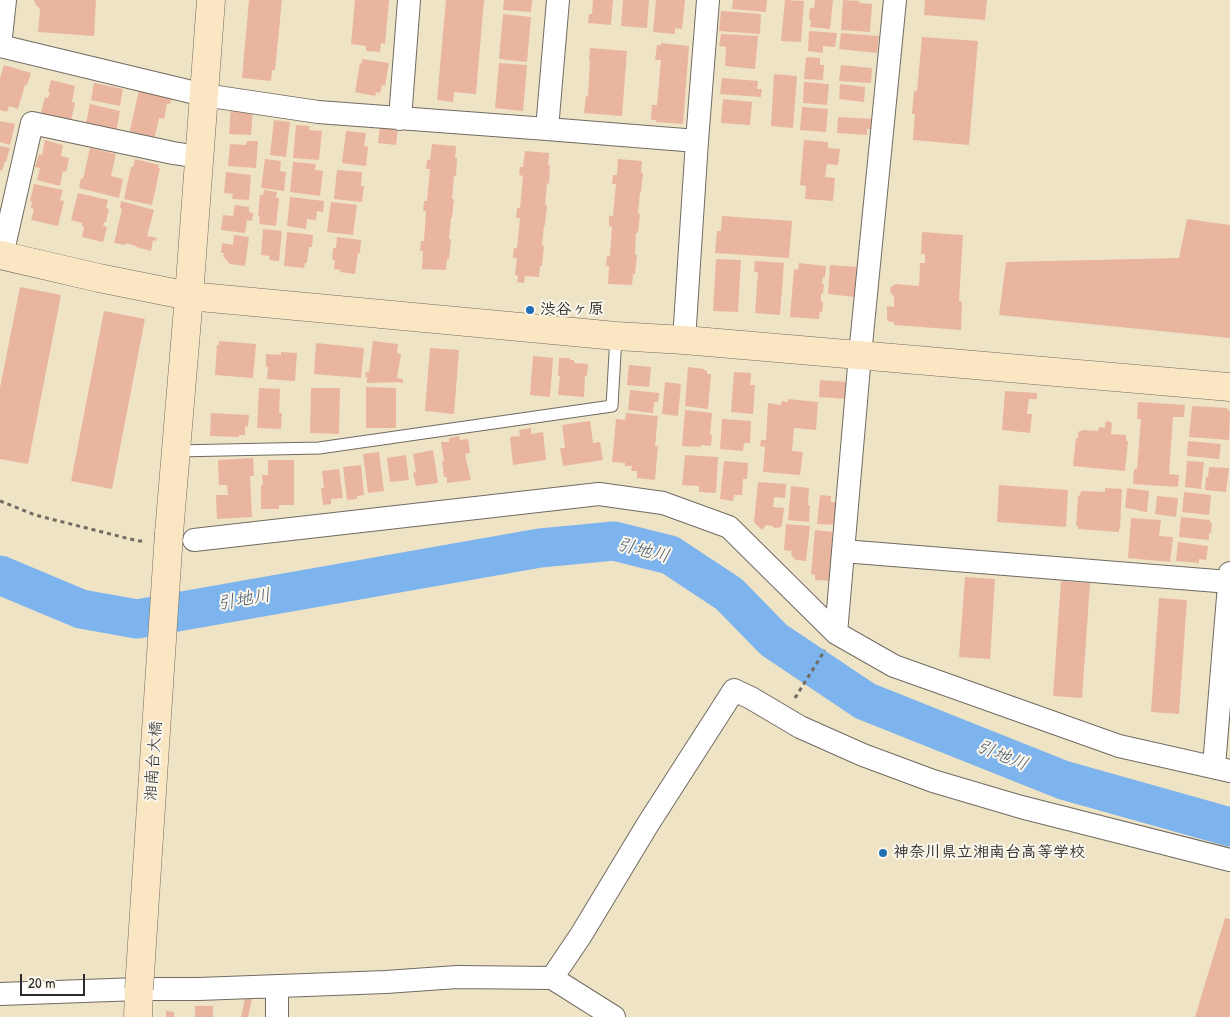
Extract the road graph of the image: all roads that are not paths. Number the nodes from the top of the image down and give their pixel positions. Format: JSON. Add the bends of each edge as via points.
{"nodes":[{"id":1,"x":5,"y":0,"type":"edge"},
{"id":2,"x":210,"y":0,"type":"edge"},
{"id":3,"x":409,"y":0,"type":"edge"},
{"id":4,"x":558,"y":0,"type":"edge"},
{"id":5,"x":708,"y":0,"type":"edge"},
{"id":6,"x":895,"y":0,"type":"edge"},
{"id":7,"x":0,"y":46,"type":"edge"},
{"id":8,"x":204,"y":96,"type":"junction"},
{"id":9,"x":400,"y":119,"type":"junction"},
{"id":10,"x":547,"y":129,"type":"junction"},
{"id":11,"x":697,"y":141,"type":"junction"},
{"id":12,"x":199,"y":156,"type":"junction"},
{"id":13,"x":1,"y":255,"type":"edge"},
{"id":14,"x":188,"y":296,"type":"junction"},
{"id":15,"x":616,"y":336,"type":"junction"},
{"id":16,"x":684,"y":340,"type":"junction"},
{"id":17,"x":860,"y":355,"type":"junction"},
{"id":18,"x":1230,"y":387,"type":"edge"},
{"id":19,"x":176,"y":451,"type":"junction"},
{"id":20,"x":170,"y":538,"type":"junction"},
{"id":21,"x":843,"y":551,"type":"junction"},
{"id":22,"x":1230,"y":574,"type":"edge"},
{"id":23,"x":1230,"y":582,"type":"edge"},
{"id":24,"x":830,"y":642,"type":"junction"},
{"id":25,"x":1222,"y":769,"type":"edge"},
{"id":26,"x":1230,"y":860,"type":"edge"},
{"id":27,"x":552,"y":978,"type":"junction"},
{"id":28,"x":277,"y":986,"type":"junction"},
{"id":29,"x":139,"y":989,"type":"junction"},
{"id":30,"x":0,"y":994,"type":"edge"},
{"id":31,"x":138,"y":1017,"type":"edge"},
{"id":32,"x":277,"y":1017,"type":"edge"},
{"id":33,"x":614,"y":1017,"type":"edge"}],
"edges":[{"from":1,"to":7,"type":"street"},
{"from":2,"to":8,"type":"street","name":"湘南台大橋"},
{"from":3,"to":9,"type":"street"},
{"from":4,"to":10,"type":"street"},
{"from":5,"to":11,"type":"street"},
{"from":6,"to":17,"type":"street"},
{"from":7,"to":8,"type":"street"},
{"from":8,"to":9,"type":"street","via":[[318,112]]},
{"from":8,"to":12,"type":"street","name":"湘南台大橋"},
{"from":9,"to":10,"type":"street"},
{"from":10,"to":11,"type":"street"},
{"from":11,"to":16,"type":"street"},
{"from":12,"to":13,"type":"street","via":[[32,123]]},
{"from":12,"to":14,"type":"street","name":"湘南台大橋"},
{"from":13,"to":14,"type":"street"},
{"from":14,"to":15,"type":"street"},
{"from":14,"to":19,"type":"street","name":"湘南台大橋"},
{"from":15,"to":16,"type":"street"},
{"from":15,"to":19,"type":"lane","via":[[612,406],[319,448]]},
{"from":16,"to":17,"type":"street"},
{"from":17,"to":18,"type":"street"},
{"from":17,"to":21,"type":"street"},
{"from":19,"to":20,"type":"street","name":"湘南台大橋"},
{"from":20,"to":24,"type":"street","via":[[599,494],[663,503],[729,527]]},
{"from":20,"to":29,"type":"street","name":"湘南台大橋","bridge":true},
{"from":21,"to":23,"type":"street"},
{"from":21,"to":24,"type":"street"},
{"from":22,"to":23,"type":"street"},
{"from":23,"to":25,"type":"street"},
{"from":24,"to":25,"type":"street","via":[[1119,746]]},
{"from":26,"to":27,"type":"street","via":[[1021,807],[933,781],[800,727],[734,690]]},
{"from":27,"to":28,"type":"street","via":[[456,977]]},
{"from":27,"to":33,"type":"street"},
{"from":28,"to":29,"type":"street"},
{"from":28,"to":32,"type":"street"},
{"from":29,"to":30,"type":"street"},
{"from":29,"to":31,"type":"street","name":"湘南台大橋"}]}
